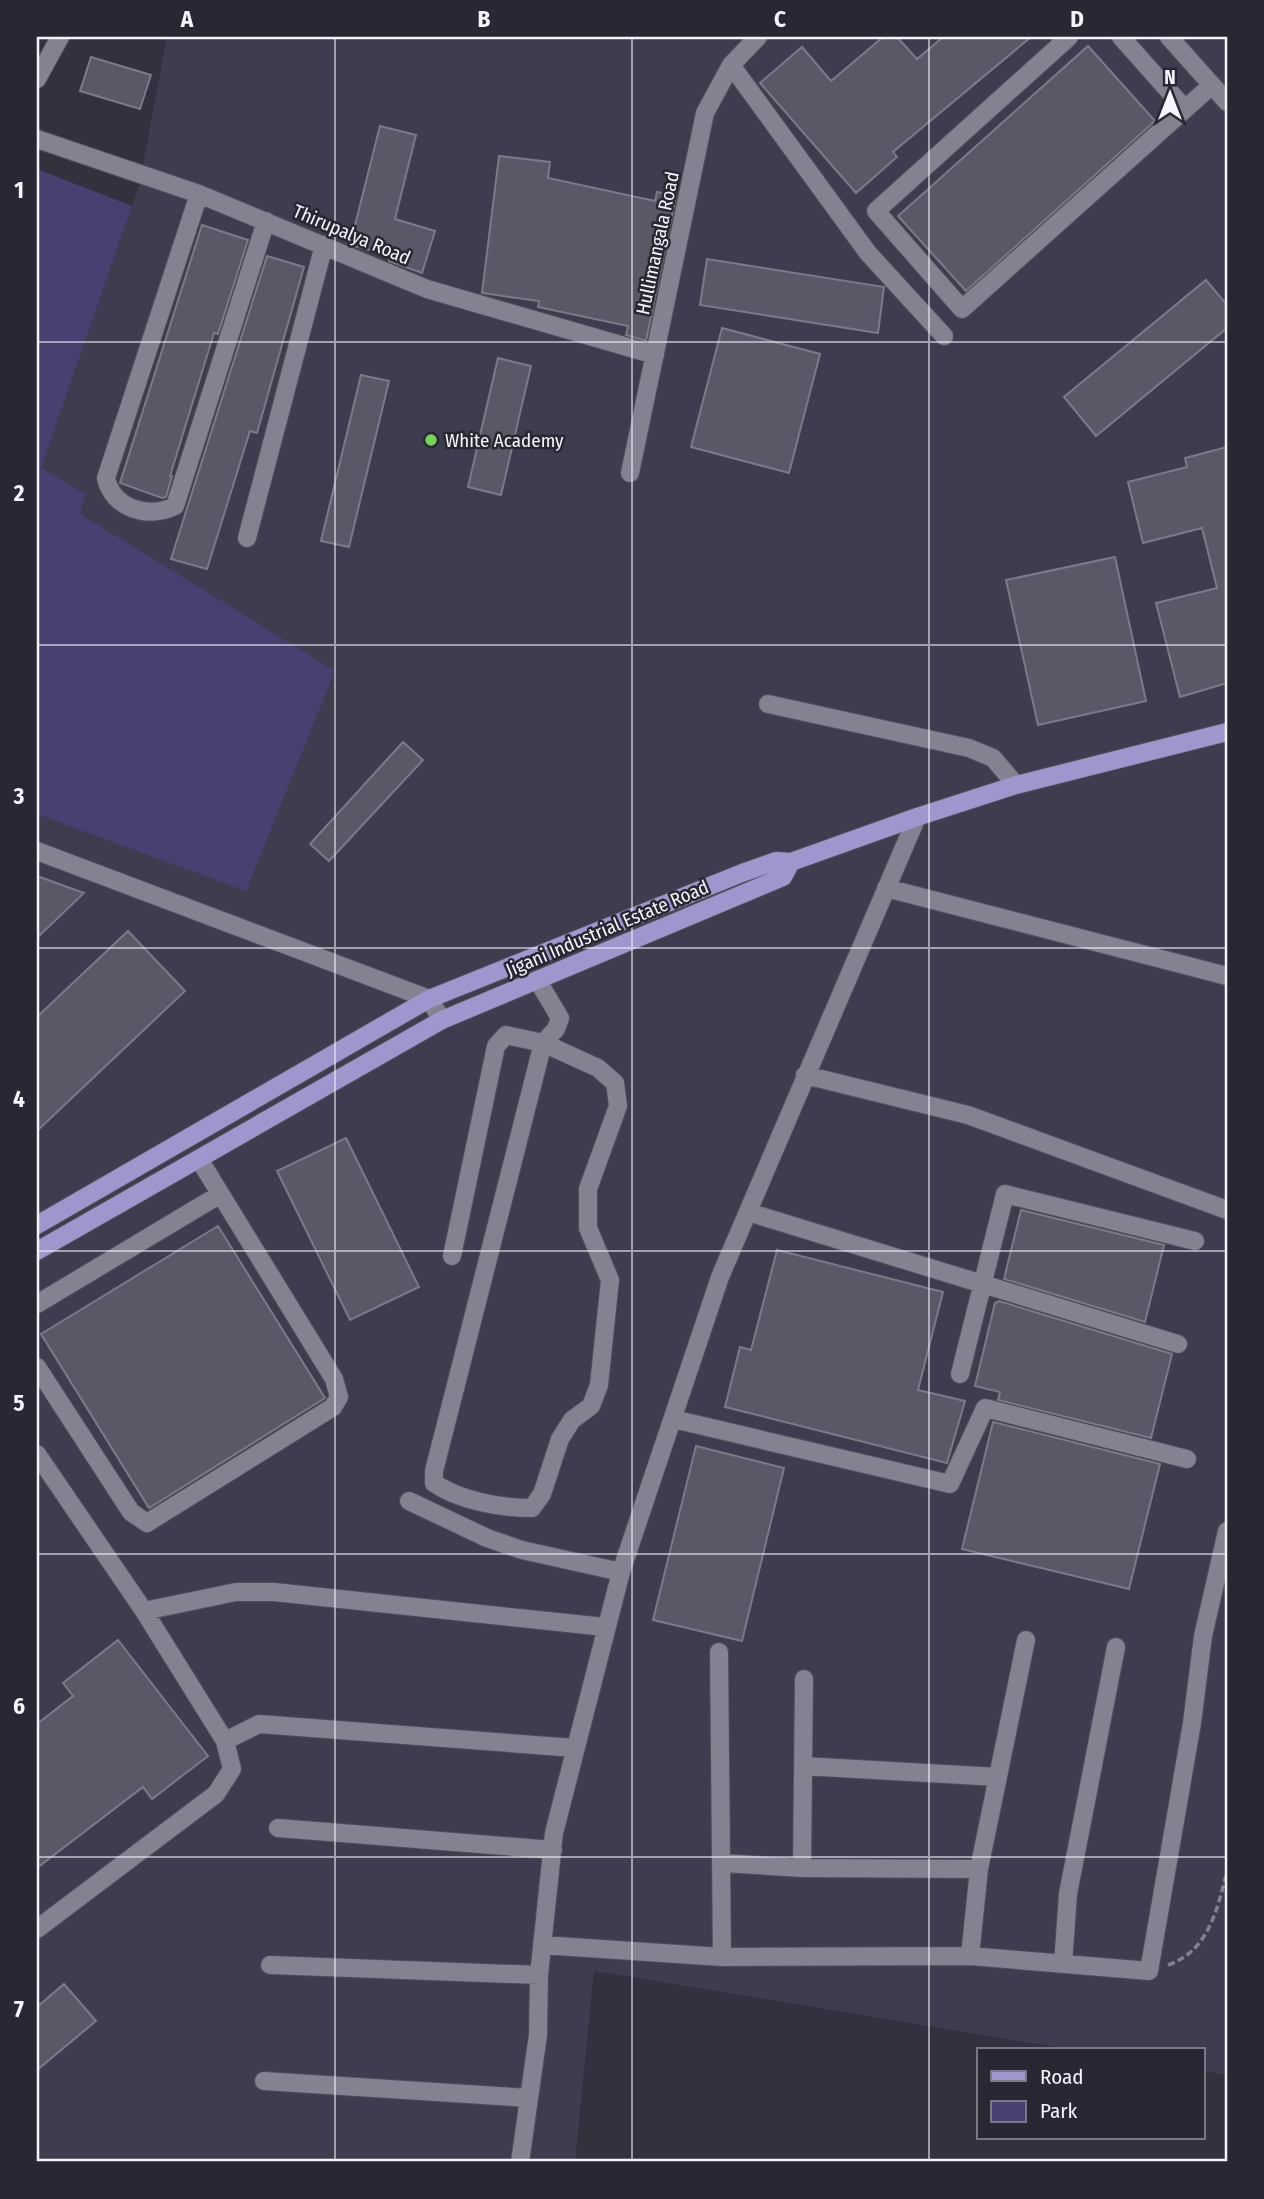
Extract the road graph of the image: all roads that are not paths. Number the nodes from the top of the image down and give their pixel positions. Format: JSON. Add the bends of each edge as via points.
{"nodes":[{"id":1,"x":60,"y":37,"type":"edge"},
{"id":2,"x":1069,"y":37,"type":"edge"},
{"id":3,"x":1121,"y":37,"type":"edge"},
{"id":4,"x":1169,"y":37,"type":"edge"},
{"id":5,"x":750,"y":41,"type":"edge"},
{"id":6,"x":731,"y":65,"type":"junction"},
{"id":7,"x":38,"y":73,"type":"edge"},
{"id":8,"x":1212,"y":85,"type":"junction"},
{"id":9,"x":1227,"y":102,"type":"edge"},
{"id":10,"x":1185,"y":109,"type":"junction"},
{"id":11,"x":37,"y":139,"type":"edge"},
{"id":12,"x":199,"y":194,"type":"junction"},
{"id":13,"x":266,"y":221,"type":"junction"},
{"id":14,"x":324,"y":245,"type":"junction"},
{"id":15,"x":944,"y":336,"type":"dead end"},
{"id":16,"x":655,"y":355,"type":"junction"},
{"id":17,"x":630,"y":473,"type":"dead end"},
{"id":18,"x":247,"y":538,"type":"dead end"},
{"id":19,"x":768,"y":704,"type":"dead end"},
{"id":20,"x":1227,"y":732,"type":"edge"},
{"id":21,"x":1016,"y":785,"type":"junction"},
{"id":22,"x":917,"y":817,"type":"junction"},
{"id":23,"x":37,"y":852,"type":"edge"},
{"id":24,"x":791,"y":862,"type":"junction"},
{"id":25,"x":886,"y":888,"type":"junction"},
{"id":26,"x":1227,"y":976,"type":"edge"},
{"id":27,"x":538,"y":981,"type":"junction"},
{"id":28,"x":429,"y":999,"type":"junction"},
{"id":29,"x":442,"y":1020,"type":"junction"},
{"id":30,"x":543,"y":1043,"type":"junction"},
{"id":31,"x":805,"y":1074,"type":"junction"},
{"id":32,"x":199,"y":1159,"type":"junction"},
{"id":33,"x":219,"y":1195,"type":"junction"},
{"id":34,"x":1227,"y":1210,"type":"edge"},
{"id":35,"x":748,"y":1212,"type":"junction"},
{"id":36,"x":37,"y":1225,"type":"edge"},
{"id":37,"x":1195,"y":1241,"type":"dead end"},
{"id":38,"x":37,"y":1251,"type":"edge"},
{"id":39,"x":452,"y":1256,"type":"dead end"},
{"id":40,"x":984,"y":1284,"type":"junction"},
{"id":41,"x":37,"y":1304,"type":"edge"},
{"id":42,"x":1178,"y":1344,"type":"dead end"},
{"id":43,"x":37,"y":1367,"type":"edge"},
{"id":44,"x":960,"y":1374,"type":"dead end"},
{"id":45,"x":673,"y":1419,"type":"junction"},
{"id":46,"x":37,"y":1454,"type":"edge"},
{"id":47,"x":1187,"y":1459,"type":"dead end"},
{"id":48,"x":408,"y":1501,"type":"dead end"},
{"id":49,"x":1227,"y":1531,"type":"edge"},
{"id":50,"x":621,"y":1572,"type":"junction"},
{"id":51,"x":144,"y":1611,"type":"junction"},
{"id":52,"x":605,"y":1627,"type":"junction"},
{"id":53,"x":1026,"y":1640,"type":"dead end"},
{"id":54,"x":1116,"y":1647,"type":"dead end"},
{"id":55,"x":719,"y":1653,"type":"dead end"},
{"id":56,"x":804,"y":1679,"type":"dead end"},
{"id":57,"x":225,"y":1741,"type":"junction"},
{"id":58,"x":575,"y":1748,"type":"junction"},
{"id":59,"x":803,"y":1766,"type":"junction"},
{"id":60,"x":998,"y":1777,"type":"junction"},
{"id":61,"x":278,"y":1828,"type":"dead end"},
{"id":62,"x":553,"y":1850,"type":"junction"},
{"id":63,"x":723,"y":1863,"type":"junction"},
{"id":64,"x":802,"y":1868,"type":"junction"},
{"id":65,"x":979,"y":1869,"type":"junction"},
{"id":66,"x":37,"y":1929,"type":"edge"},
{"id":67,"x":542,"y":1945,"type":"junction"},
{"id":68,"x":970,"y":1956,"type":"junction"},
{"id":69,"x":722,"y":1957,"type":"junction"},
{"id":70,"x":1063,"y":1964,"type":"junction"},
{"id":71,"x":270,"y":1965,"type":"dead end"},
{"id":72,"x":539,"y":1975,"type":"junction"},
{"id":73,"x":264,"y":2081,"type":"dead end"},
{"id":74,"x":529,"y":2098,"type":"junction"},
{"id":75,"x":520,"y":2162,"type":"edge"}],
"edges":[{"from":1,"to":7,"type":"street"},
{"from":2,"to":10,"type":"street","via":[[876,211],[962,309]]},
{"from":3,"to":10,"type":"street"},
{"from":4,"to":8,"type":"street"},
{"from":5,"to":6,"type":"street","name":"Hullimangala Road"},
{"from":6,"to":15,"type":"street","via":[[868,253]]},
{"from":6,"to":16,"type":"street","name":"Hullimangala Road","via":[[705,113]]},
{"from":8,"to":9,"type":"street"},
{"from":8,"to":10,"type":"street"},
{"from":11,"to":12,"type":"street","name":"Thirupalya Road"},
{"from":12,"to":13,"type":"street","name":"Thirupalya Road"},
{"from":12,"to":13,"type":"street","via":[[106,478],[118,503],[147,513],[174,506]]},
{"from":13,"to":14,"type":"street","name":"Thirupalya Road"},
{"from":14,"to":16,"type":"street","name":"Thirupalya Road","via":[[427,289]]},
{"from":14,"to":18,"type":"street"},
{"from":16,"to":17,"type":"street","name":"Hullimangala Road"},
{"from":19,"to":21,"type":"street","via":[[969,748],[993,758]]},
{"from":20,"to":21,"type":"main road","name":"Jigani Industrial Estate Road"},
{"from":21,"to":22,"type":"main road","name":"Jigani Industrial Estate Road"},
{"from":22,"to":24,"type":"main road","name":"Jigani Industrial Estate Road"},
{"from":22,"to":25,"type":"street"},
{"from":23,"to":28,"type":"street"},
{"from":24,"to":27,"type":"main road","name":"Jigani Industrial Estate Road","via":[[783,877]]},
{"from":24,"to":28,"type":"main road","name":"Jigani Industrial Estate Road","via":[[776,861],[742,873]]},
{"from":25,"to":26,"type":"street"},
{"from":25,"to":31,"type":"street"},
{"from":27,"to":29,"type":"main road","name":"Jigani Industrial Estate Road"},
{"from":27,"to":30,"type":"street","via":[[560,1018]]},
{"from":28,"to":29,"type":"street"},
{"from":28,"to":36,"type":"main road","name":"Jigani Industrial Estate Road"},
{"from":29,"to":32,"type":"main road","name":"Jigani Industrial Estate Road"},
{"from":30,"to":30,"type":"street","via":[[598,1068],[615,1083],[618,1106],[588,1189],[588,1228],[610,1280],[599,1385],[592,1406],[572,1420],[560,1439],[542,1494],[532,1507],[511,1507],[447,1492],[435,1483],[434,1471]]},
{"from":30,"to":39,"type":"street","via":[[506,1035],[496,1046]]},
{"from":31,"to":34,"type":"street","via":[[968,1115]]},
{"from":31,"to":35,"type":"street"},
{"from":32,"to":33,"type":"street"},
{"from":32,"to":38,"type":"main road","name":"Jigani Industrial Estate Road"},
{"from":33,"to":41,"type":"street"},
{"from":33,"to":43,"type":"street","via":[[334,1379],[339,1397],[333,1407],[147,1522],[131,1512]]},
{"from":35,"to":40,"type":"street"},
{"from":35,"to":45,"type":"street","via":[[720,1277]]},
{"from":37,"to":40,"type":"street","via":[[1006,1193]]},
{"from":40,"to":42,"type":"street"},
{"from":40,"to":44,"type":"street"},
{"from":45,"to":47,"type":"street","via":[[950,1484],[985,1408]]},
{"from":45,"to":50,"type":"street"},
{"from":46,"to":51,"type":"street"},
{"from":48,"to":50,"type":"street","via":[[522,1550]]},
{"from":49,"to":70,"type":"street","via":[[1203,1636],[1149,1971]]},
{"from":50,"to":52,"type":"street"},
{"from":51,"to":52,"type":"street","via":[[236,1592],[274,1592]]},
{"from":51,"to":57,"type":"street"},
{"from":52,"to":58,"type":"street"},
{"from":53,"to":60,"type":"street"},
{"from":54,"to":70,"type":"street","via":[[1068,1894]]},
{"from":55,"to":63,"type":"street"},
{"from":56,"to":59,"type":"street"},
{"from":57,"to":58,"type":"street","via":[[259,1724]]},
{"from":57,"to":66,"type":"street","via":[[232,1769],[216,1794]]},
{"from":58,"to":62,"type":"street"},
{"from":59,"to":60,"type":"street"},
{"from":59,"to":64,"type":"street"},
{"from":60,"to":65,"type":"street"},
{"from":61,"to":62,"type":"street"},
{"from":62,"to":67,"type":"street"},
{"from":63,"to":64,"type":"street"},
{"from":63,"to":69,"type":"street"},
{"from":64,"to":65,"type":"street"},
{"from":65,"to":68,"type":"street"},
{"from":67,"to":69,"type":"street"},
{"from":67,"to":72,"type":"street"},
{"from":68,"to":69,"type":"street"},
{"from":68,"to":70,"type":"street"},
{"from":71,"to":72,"type":"street"},
{"from":72,"to":74,"type":"street","via":[[538,2035]]},
{"from":73,"to":74,"type":"street"},
{"from":74,"to":75,"type":"street"}]}
